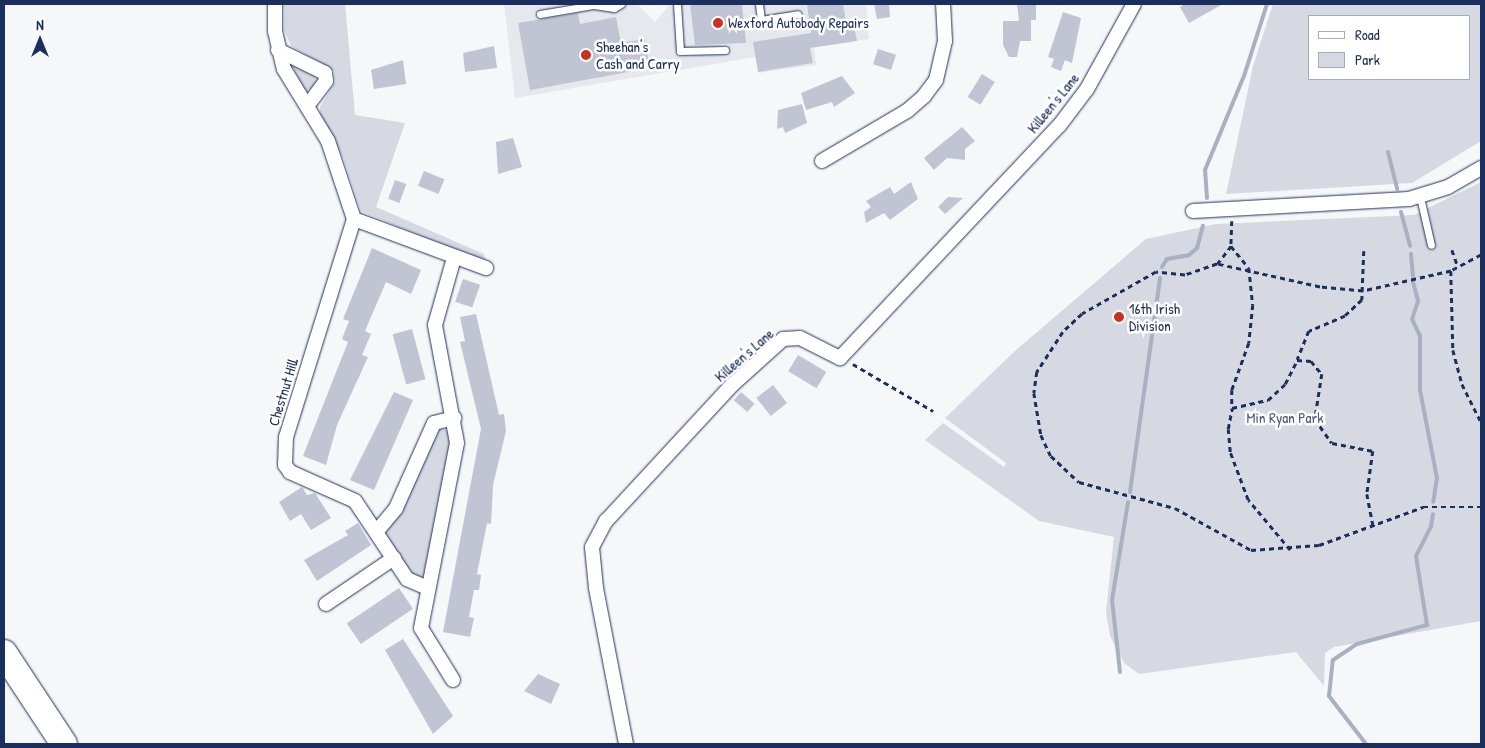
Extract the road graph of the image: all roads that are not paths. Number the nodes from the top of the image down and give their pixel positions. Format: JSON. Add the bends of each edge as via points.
{"nodes":[{"id":1,"x":275,"y":4,"type":"edge"},
{"id":2,"x":621,"y":4,"type":"edge"},
{"id":3,"x":677,"y":4,"type":"edge"},
{"id":4,"x":759,"y":4,"type":"edge"},
{"id":5,"x":944,"y":4,"type":"edge"},
{"id":6,"x":1134,"y":4,"type":"edge"},
{"id":7,"x":540,"y":14,"type":"dead end"},
{"id":8,"x":798,"y":14,"type":"dead end"},
{"id":9,"x":278,"y":50,"type":"junction"},
{"id":10,"x":725,"y":50,"type":"dead end"},
{"id":11,"x":307,"y":106,"type":"junction"},
{"id":12,"x":822,"y":161,"type":"dead end"},
{"id":13,"x":1481,"y":168,"type":"edge"},
{"id":14,"x":1420,"y":197,"type":"junction"},
{"id":15,"x":1193,"y":211,"type":"dead end"},
{"id":16,"x":354,"y":220,"type":"junction"},
{"id":17,"x":1431,"y":246,"type":"dead end"},
{"id":18,"x":454,"y":258,"type":"junction"},
{"id":19,"x":486,"y":268,"type":"dead end"},
{"id":20,"x":454,"y":418,"type":"junction"},
{"id":21,"x":377,"y":531,"type":"junction"},
{"id":22,"x":394,"y":558,"type":"junction"},
{"id":23,"x":426,"y":588,"type":"junction"},
{"id":24,"x":326,"y":604,"type":"dead end"},
{"id":25,"x":4,"y":653,"type":"edge"},
{"id":26,"x":453,"y":680,"type":"dead end"},
{"id":27,"x":64,"y":744,"type":"edge"},
{"id":28,"x":626,"y":744,"type":"edge"}],
"edges":[{"from":1,"to":9,"type":"street"},
{"from":2,"to":7,"type":"lane","via":[[614,8],[594,5]]},
{"from":3,"to":10,"type":"lane","via":[[680,51]]},
{"from":4,"to":8,"type":"lane","via":[[761,20]]},
{"from":5,"to":12,"type":"street","via":[[936,80],[924,96]]},
{"from":6,"to":28,"type":"street","name":"Killeen's Lane","via":[[1087,89],[1059,126],[840,358],[800,338],[783,339],[732,385],[606,521],[592,547],[596,588]]},
{"from":9,"to":11,"type":"street","via":[[288,77]]},
{"from":9,"to":11,"type":"street","via":[[325,74],[326,81]]},
{"from":11,"to":16,"type":"street","via":[[328,141]]},
{"from":13,"to":14,"type":"street"},
{"from":14,"to":15,"type":"street"},
{"from":14,"to":17,"type":"lane"},
{"from":16,"to":18,"type":"street"},
{"from":16,"to":21,"type":"street","name":"Chestnut Hill","via":[[284,453],[290,472],[355,501]]},
{"from":18,"to":19,"type":"street"},
{"from":18,"to":20,"type":"street","via":[[436,325]]},
{"from":20,"to":21,"type":"street","via":[[434,423],[396,508]]},
{"from":20,"to":23,"type":"street","via":[[457,443]]},
{"from":21,"to":22,"type":"street","name":"Chestnut Hill"},
{"from":22,"to":23,"type":"street","name":"Chestnut Hill","via":[[407,579]]},
{"from":22,"to":24,"type":"street"},
{"from":23,"to":26,"type":"street","via":[[421,628]]},
{"from":25,"to":27,"type":"highway"}]}
